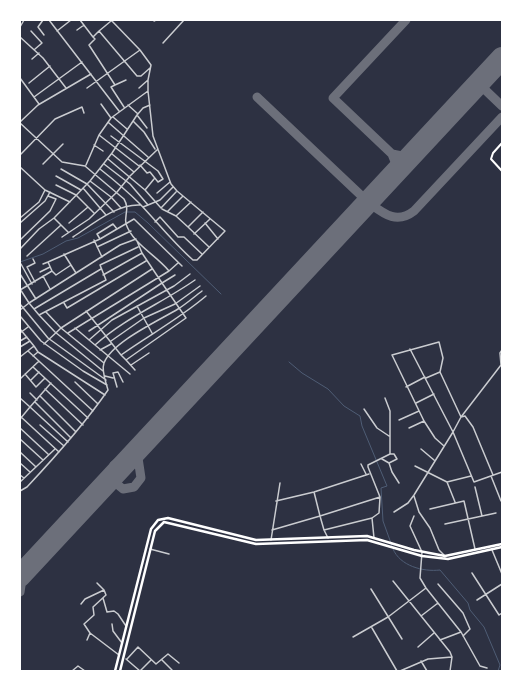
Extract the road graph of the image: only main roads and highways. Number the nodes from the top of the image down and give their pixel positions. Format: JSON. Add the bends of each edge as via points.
{"nodes":[{"id":1,"x":502,"y":143,"type":"edge"},
{"id":2,"x":502,"y":171,"type":"edge"},
{"id":3,"x":502,"y":544,"type":"edge"},
{"id":4,"x":502,"y":547,"type":"edge"},
{"id":5,"x":414,"y":552,"type":"junction"},
{"id":6,"x":422,"y":554,"type":"junction"},
{"id":7,"x":116,"y":671,"type":"edge"},
{"id":8,"x":120,"y":671,"type":"edge"}],
"edges":[{"from":1,"to":2,"type":"main road","via":[[491,158]]},
{"from":3,"to":6,"type":"highway","via":[[445,556]]},
{"from":4,"to":6,"type":"highway","via":[[448,559]]},
{"from":5,"to":6,"type":"highway"},
{"from":5,"to":7,"type":"highway","via":[[367,536],[247,539],[168,518],[158,520],[151,529]]},
{"from":5,"to":8,"type":"highway","via":[[367,540],[256,544],[168,522],[161,524],[155,531]]}]}
